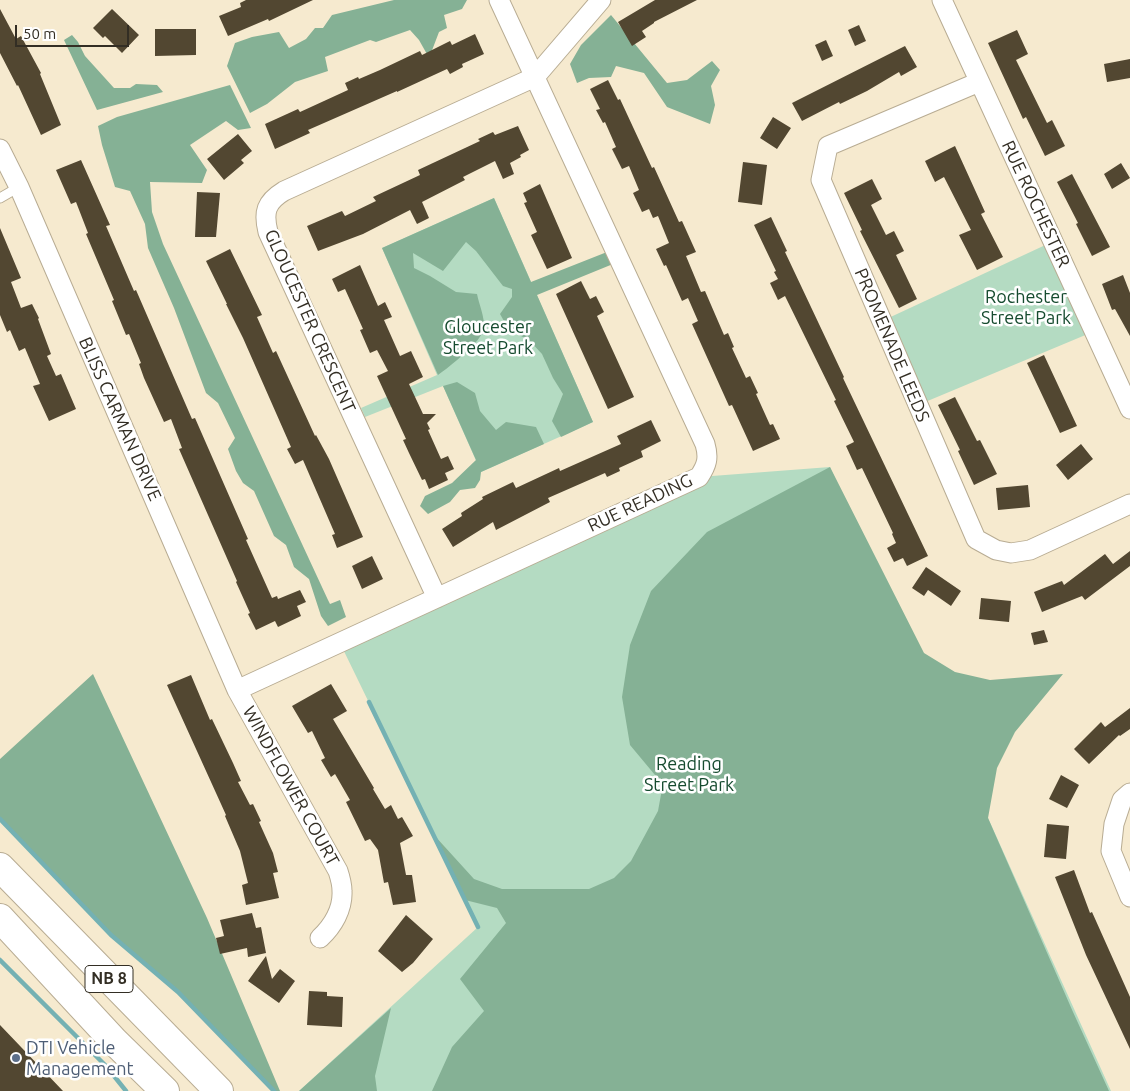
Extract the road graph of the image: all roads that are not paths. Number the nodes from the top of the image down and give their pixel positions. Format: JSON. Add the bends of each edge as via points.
{"nodes":[{"id":1,"x":500,"y":0,"type":"edge"},
{"id":2,"x":601,"y":0,"type":"edge"},
{"id":3,"x":942,"y":0,"type":"edge"},
{"id":4,"x":535,"y":77,"type":"junction"},
{"id":5,"x":979,"y":82,"type":"junction"},
{"id":6,"x":0,"y":149,"type":"edge"},
{"id":7,"x":19,"y":187,"type":"junction"},
{"id":8,"x":0,"y":198,"type":"edge"},
{"id":9,"x":1130,"y":408,"type":"edge"},
{"id":10,"x":1130,"y":504,"type":"edge"},
{"id":11,"x":437,"y":598,"type":"junction"},
{"id":12,"x":238,"y":690,"type":"junction"},
{"id":13,"x":1130,"y":793,"type":"edge"},
{"id":14,"x":0,"y":868,"type":"edge"},
{"id":15,"x":1130,"y":897,"type":"edge"},
{"id":16,"x":0,"y":918,"type":"edge"},
{"id":17,"x":320,"y":938,"type":"dead end"},
{"id":18,"x":114,"y":1041,"type":"junction"},
{"id":19,"x":154,"y":1091,"type":"edge"},
{"id":20,"x":165,"y":1091,"type":"edge"},
{"id":21,"x":219,"y":1091,"type":"edge"}],
"edges":[{"from":1,"to":4,"type":"street","name":"RUE READING"},
{"from":2,"to":4,"type":"street"},
{"from":3,"to":5,"type":"street","name":"RUE ROCHESTER"},
{"from":4,"to":11,"type":"street","name":"GLOUCESTER CRESCENT","via":[[284,191],[271,199],[267,207],[268,232]]},
{"from":4,"to":11,"type":"street","name":"RUE READING","via":[[705,444],[708,455],[706,467],[699,477]]},
{"from":5,"to":9,"type":"street","name":"RUE ROCHESTER"},
{"from":5,"to":10,"type":"street","name":"PROMENADE LEEDS","via":[[828,146],[821,180],[976,539],[996,550],[1010,553],[1030,550]]},
{"from":6,"to":7,"type":"street","name":"BLISS CARMAN DRIVE"},
{"from":7,"to":8,"type":"lane"},
{"from":7,"to":12,"type":"street","name":"BLISS CARMAN DRIVE"},
{"from":11,"to":12,"type":"street","name":"RUE READING"},
{"from":12,"to":17,"type":"street","name":"WINDFLOWER COURT","via":[[338,871],[342,892],[338,912],[330,929]]},
{"from":13,"to":15,"type":"street","via":[[1122,800],[1114,824],[1111,851]]},
{"from":14,"to":21,"type":"highway","number":"NB 8"},
{"from":16,"to":18,"type":"highway","number":"NB 8"},
{"from":18,"to":19,"type":"highway"},
{"from":18,"to":20,"type":"highway","number":"NB 8"}]}
